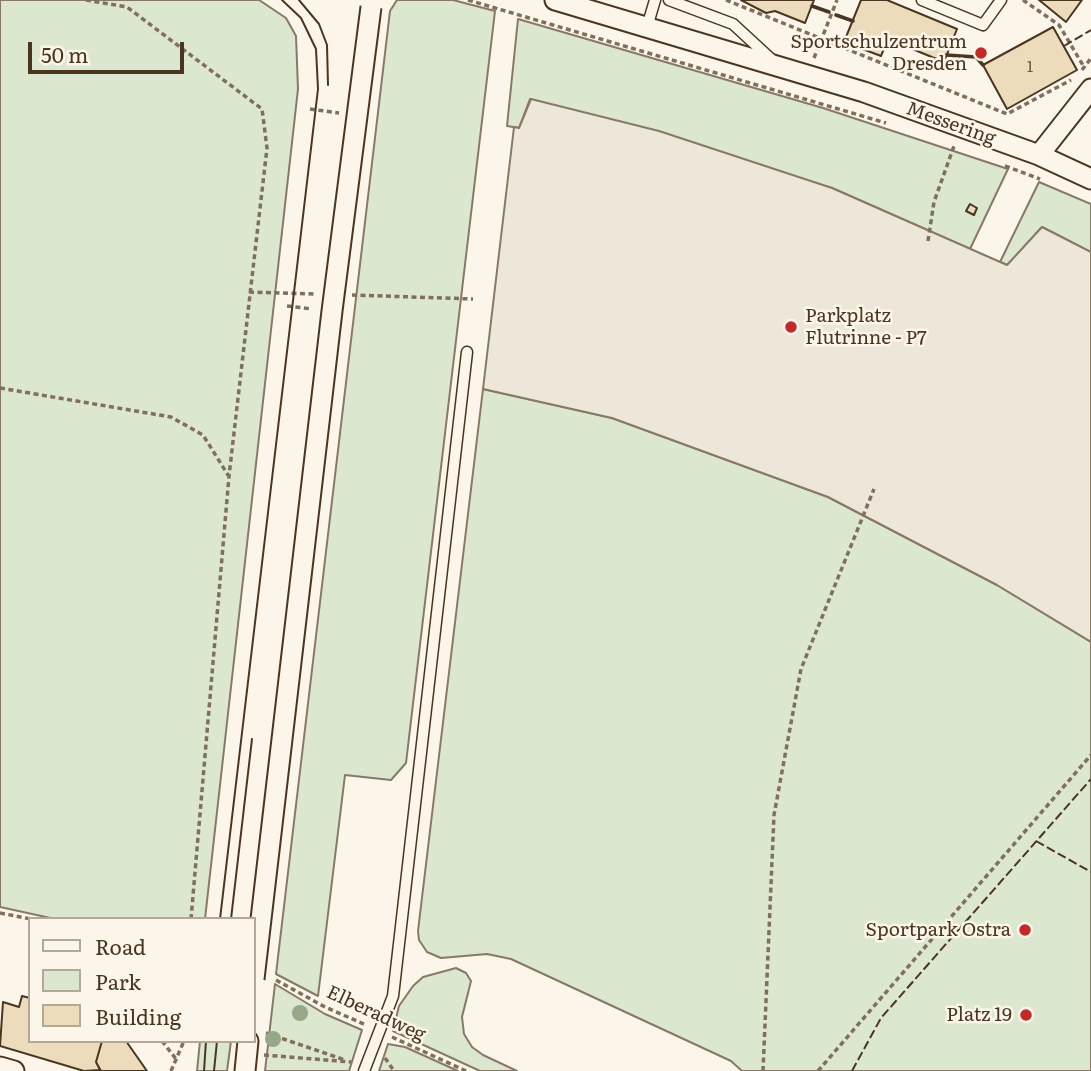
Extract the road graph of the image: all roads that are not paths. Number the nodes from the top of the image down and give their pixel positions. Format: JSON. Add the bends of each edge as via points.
{"nodes":[{"id":1,"x":555,"y":0,"type":"edge"},
{"id":2,"x":655,"y":0,"type":"edge"},
{"id":3,"x":669,"y":0,"type":"edge"},
{"id":4,"x":922,"y":0,"type":"edge"},
{"id":5,"x":1001,"y":0,"type":"edge"},
{"id":6,"x":372,"y":4,"type":"edge"},
{"id":7,"x":647,"y":27,"type":"junction"},
{"id":8,"x":779,"y":66,"type":"junction"},
{"id":9,"x":1091,"y":89,"type":"edge"},
{"id":10,"x":1039,"y":155,"type":"junction"},
{"id":11,"x":1091,"y":179,"type":"edge"},
{"id":12,"x":467,"y":352,"type":"dead end"},
{"id":13,"x":256,"y":962,"type":"edge"},
{"id":14,"x":254,"y":1043,"type":"edge"},
{"id":15,"x":0,"y":1067,"type":"edge"},
{"id":16,"x":365,"y":1068,"type":"edge"},
{"id":17,"x":14,"y":1071,"type":"edge"},
{"id":18,"x":245,"y":1071,"type":"edge"}],
"edges":[{"from":1,"to":7,"type":"street","name":"Messering"},
{"from":2,"to":7,"type":"lane"},
{"from":3,"to":8,"type":"lane","via":[[733,24]]},
{"from":4,"to":5,"type":"lane","via":[[983,25]]},
{"from":6,"to":13,"type":"street","bridge":true},
{"from":7,"to":8,"type":"street","name":"Messering"},
{"from":8,"to":10,"type":"street","name":"Messering"},
{"from":9,"to":10,"type":"street"},
{"from":10,"to":11,"type":"street","name":"Messering"},
{"from":12,"to":16,"type":"lane","via":[[393,996]]},
{"from":14,"to":18,"type":"street"},
{"from":15,"to":17,"type":"street"}]}
